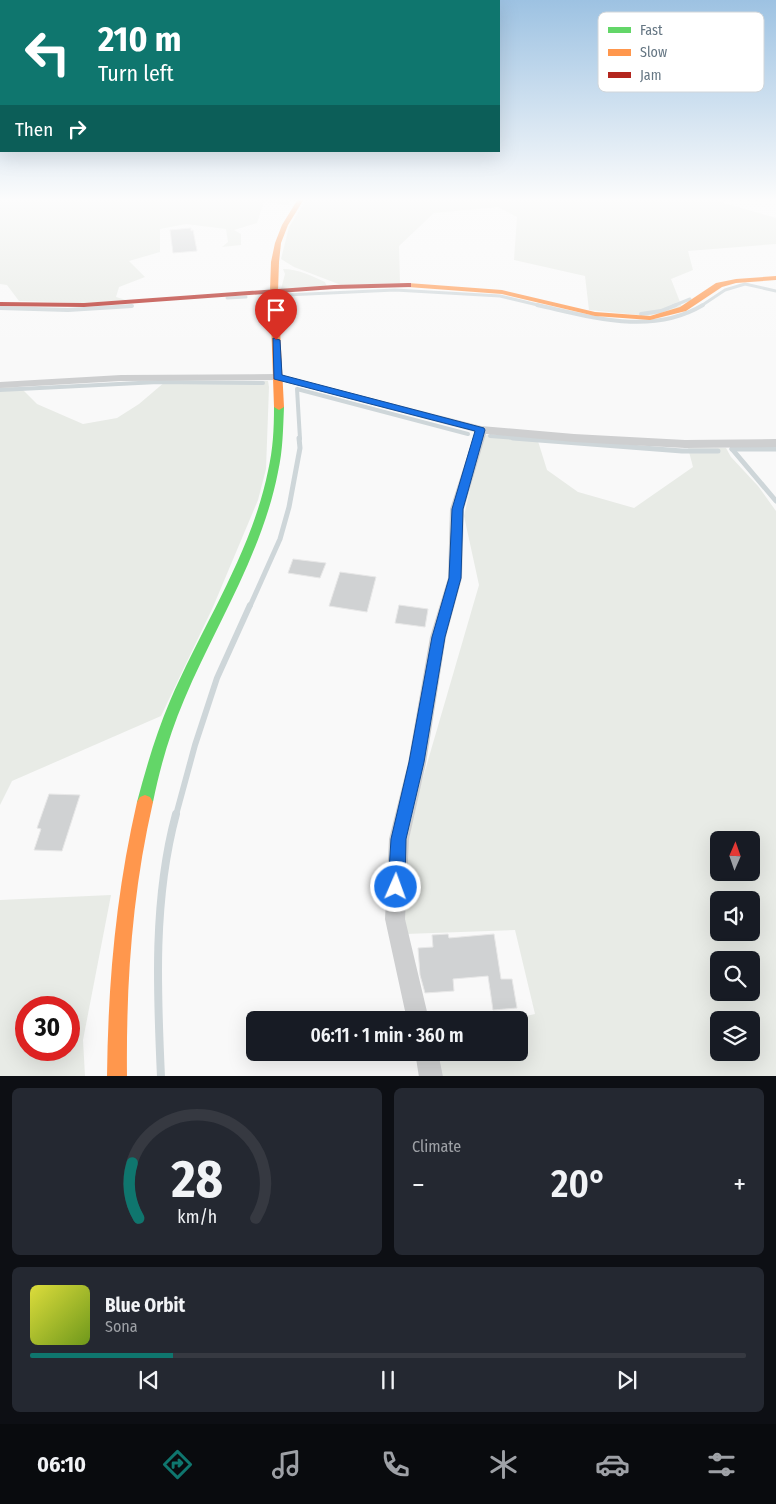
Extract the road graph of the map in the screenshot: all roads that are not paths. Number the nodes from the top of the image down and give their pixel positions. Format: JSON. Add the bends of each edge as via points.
{"nodes":[{"id":1,"x":277,"y":249,"type":"edge"},
{"id":2,"x":776,"y":278,"type":"edge"},
{"id":3,"x":274,"y":291,"type":"junction"},
{"id":4,"x":0,"y":304,"type":"edge"},
{"id":5,"x":278,"y":377,"type":"junction"},
{"id":6,"x":0,"y":384,"type":"edge"},
{"id":7,"x":480,"y":430,"type":"junction"},
{"id":8,"x":776,"y":443,"type":"edge"},
{"id":9,"x":416,"y":1011,"type":"edge"},
{"id":10,"x":428,"y":1061,"type":"edge"},
{"id":11,"x":117,"y":1076,"type":"edge"},
{"id":12,"x":431,"y":1076,"type":"edge"}],
"edges":[{"from":1,"to":3,"type":"street"},
{"from":2,"to":3,"type":"street","via":[[719,285],[682,309],[650,318],[595,314],[502,292],[408,285]]},
{"from":3,"to":4,"type":"street","via":[[84,305]]},
{"from":3,"to":5,"type":"street"},
{"from":5,"to":6,"type":"street","via":[[121,378]]},
{"from":5,"to":7,"type":"street"},
{"from":5,"to":11,"type":"street","via":[[280,423],[265,508],[227,598],[174,707],[138,828],[126,898],[116,1013]]},
{"from":7,"to":8,"type":"street","via":[[685,444]]},
{"from":7,"to":9,"type":"street","via":[[457,509],[455,578],[438,637],[417,762],[398,839],[395,919]]},
{"from":10,"to":12,"type":"street"}]}
